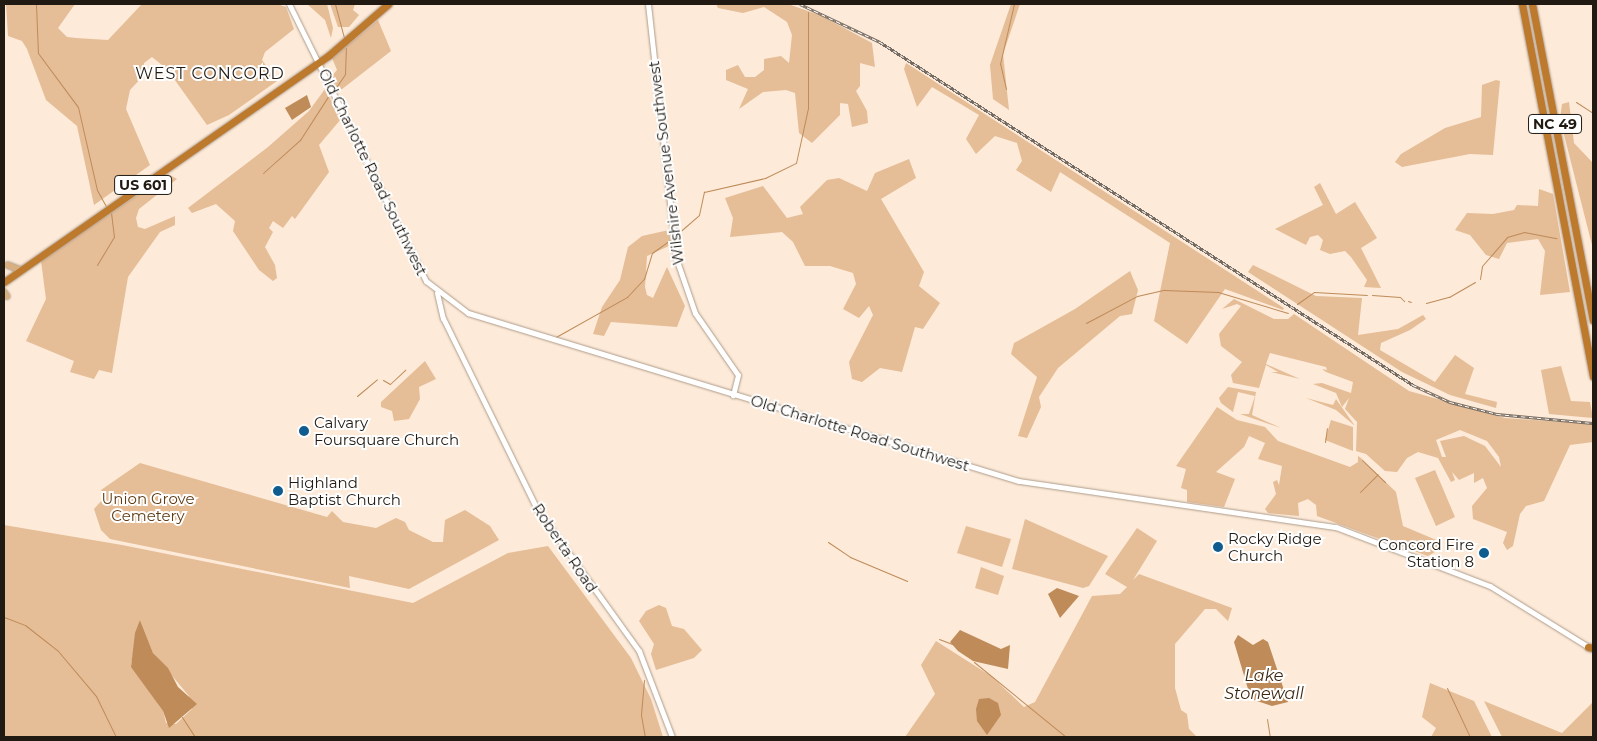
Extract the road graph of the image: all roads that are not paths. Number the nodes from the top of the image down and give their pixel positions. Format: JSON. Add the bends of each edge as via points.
{"nodes":[{"id":1,"x":289,"y":4,"type":"edge"},
{"id":2,"x":388,"y":4,"type":"edge"},
{"id":3,"x":648,"y":4,"type":"edge"},
{"id":4,"x":1522,"y":4,"type":"edge"},
{"id":5,"x":1532,"y":4,"type":"edge"},
{"id":6,"x":319,"y":62,"type":"junction"},
{"id":7,"x":8,"y":265,"type":"dead end"},
{"id":8,"x":21,"y":270,"type":"junction"},
{"id":9,"x":4,"y":282,"type":"edge"},
{"id":10,"x":436,"y":290,"type":"junction"},
{"id":11,"x":449,"y":301,"type":"junction"},
{"id":12,"x":443,"y":313,"type":"junction"},
{"id":13,"x":1593,"y":320,"type":"edge"},
{"id":14,"x":1591,"y":356,"type":"edge"},
{"id":15,"x":1593,"y":376,"type":"edge"},
{"id":16,"x":734,"y":395,"type":"junction"},
{"id":17,"x":1591,"y":649,"type":"edge"},
{"id":18,"x":672,"y":737,"type":"edge"}],
"edges":[{"from":1,"to":6,"type":"main road","name":"Old Charlotte Road Southwest"},
{"from":2,"to":6,"type":"highway","number":"US 601","via":[[360,32]]},
{"from":3,"to":16,"type":"main road","name":"Wilshire Avenue Southwest","via":[[676,258],[695,314],[738,374]]},
{"from":4,"to":14,"type":"highway","name":"NC 49","number":"NC 49"},
{"from":5,"to":13,"type":"highway","number":"NC 49"},
{"from":6,"to":8,"type":"highway","number":"US 601"},
{"from":6,"to":10,"type":"main road","name":"Old Charlotte Road Southwest","via":[[412,256]]},
{"from":7,"to":8,"type":"main road"},
{"from":8,"to":9,"type":"highway","number":"US 601"},
{"from":10,"to":11,"type":"main road","name":"Old Charlotte Road Southwest"},
{"from":10,"to":12,"type":"main road","name":"Roberta Road"},
{"from":11,"to":12,"type":"main road"},
{"from":11,"to":16,"type":"main road","name":"Old Charlotte Road Southwest","via":[[491,321]]},
{"from":12,"to":18,"type":"main road","name":"Roberta Road","via":[[542,518],[639,651]]},
{"from":14,"to":15,"type":"highway","name":"NC 49","number":"NC 49"},
{"from":16,"to":17,"type":"main road","name":"Old Charlotte Road Southwest","via":[[1030,484],[1336,526],[1490,586]]}]}
